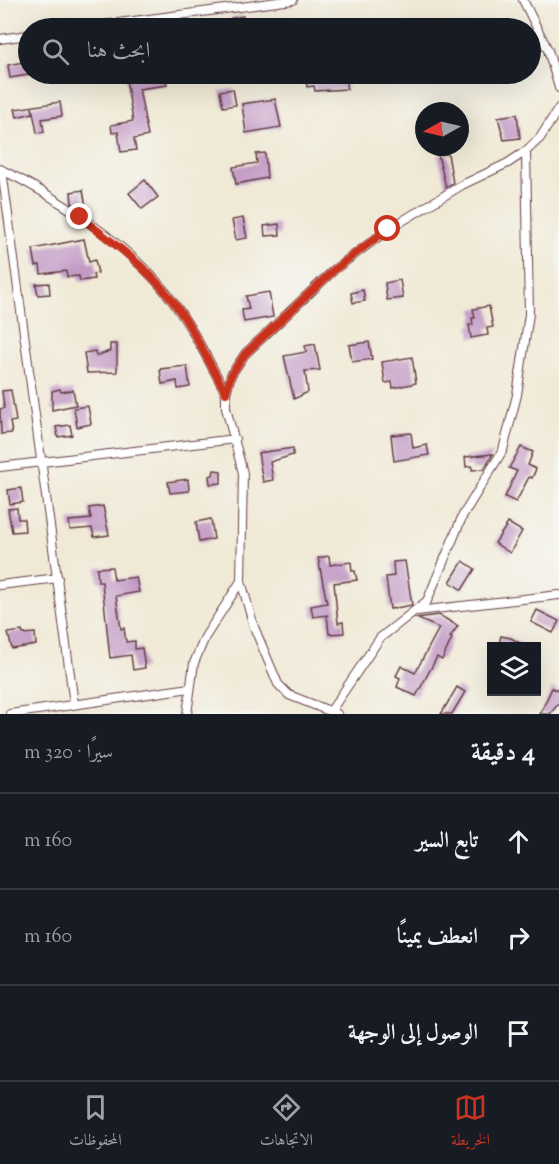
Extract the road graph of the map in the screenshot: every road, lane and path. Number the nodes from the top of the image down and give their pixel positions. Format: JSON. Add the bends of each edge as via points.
{"nodes":[{"id":1,"x":293,"y":0,"type":"edge"},
{"id":2,"x":523,"y":0,"type":"edge"},
{"id":3,"x":156,"y":18,"type":"edge"},
{"id":4,"x":532,"y":18,"type":"edge"},
{"id":5,"x":18,"y":36,"type":"edge"},
{"id":6,"x":541,"y":36,"type":"edge"},
{"id":7,"x":0,"y":39,"type":"edge"},
{"id":8,"x":559,"y":88,"type":"edge"},
{"id":9,"x":559,"y":108,"type":"edge"},
{"id":10,"x":526,"y":151,"type":"junction"},
{"id":11,"x":1,"y":169,"type":"edge"},
{"id":12,"x":226,"y":393,"type":"junction"},
{"id":13,"x":235,"y":439,"type":"junction"},
{"id":14,"x":43,"y":462,"type":"junction"},
{"id":15,"x":0,"y":467,"type":"edge"},
{"id":16,"x":58,"y":578,"type":"junction"},
{"id":17,"x":241,"y":581,"type":"junction"},
{"id":18,"x":0,"y":585,"type":"edge"},
{"id":19,"x":559,"y":595,"type":"edge"},
{"id":20,"x":416,"y":612,"type":"junction"},
{"id":21,"x":190,"y":688,"type":"junction"},
{"id":22,"x":74,"y":704,"type":"junction"},
{"id":23,"x":317,"y":711,"type":"edge"},
{"id":24,"x":334,"y":713,"type":"edge"},
{"id":25,"x":10,"y":714,"type":"edge"},
{"id":26,"x":187,"y":714,"type":"edge"}],
"edges":[{"from":1,"to":3,"type":"street"},
{"from":2,"to":4,"type":"street"},
{"from":5,"to":7,"type":"street"},
{"from":6,"to":8,"type":"street"},
{"from":9,"to":10,"type":"street","via":[[540,138]]},
{"from":10,"to":12,"type":"street","via":[[388,229],[335,269],[245,354],[231,375]]},
{"from":10,"to":20,"type":"street","via":[[529,314],[517,395],[503,450],[463,515],[433,589]]},
{"from":11,"to":12,"type":"street","via":[[80,217],[158,283],[180,311]]},
{"from":11,"to":14,"type":"street"},
{"from":12,"to":13,"type":"street"},
{"from":13,"to":14,"type":"street"},
{"from":13,"to":17,"type":"street","via":[[243,474]]},
{"from":14,"to":15,"type":"street"},
{"from":14,"to":16,"type":"street"},
{"from":16,"to":18,"type":"street"},
{"from":16,"to":22,"type":"street"},
{"from":17,"to":21,"type":"street","via":[[205,637],[194,663]]},
{"from":17,"to":23,"type":"street","via":[[254,627],[278,684]]},
{"from":19,"to":20,"type":"street"},
{"from":20,"to":24,"type":"street","via":[[380,638]]},
{"from":21,"to":22,"type":"street"},
{"from":21,"to":26,"type":"street"},
{"from":22,"to":25,"type":"street"},
{"from":23,"to":24,"type":"street"}]}
